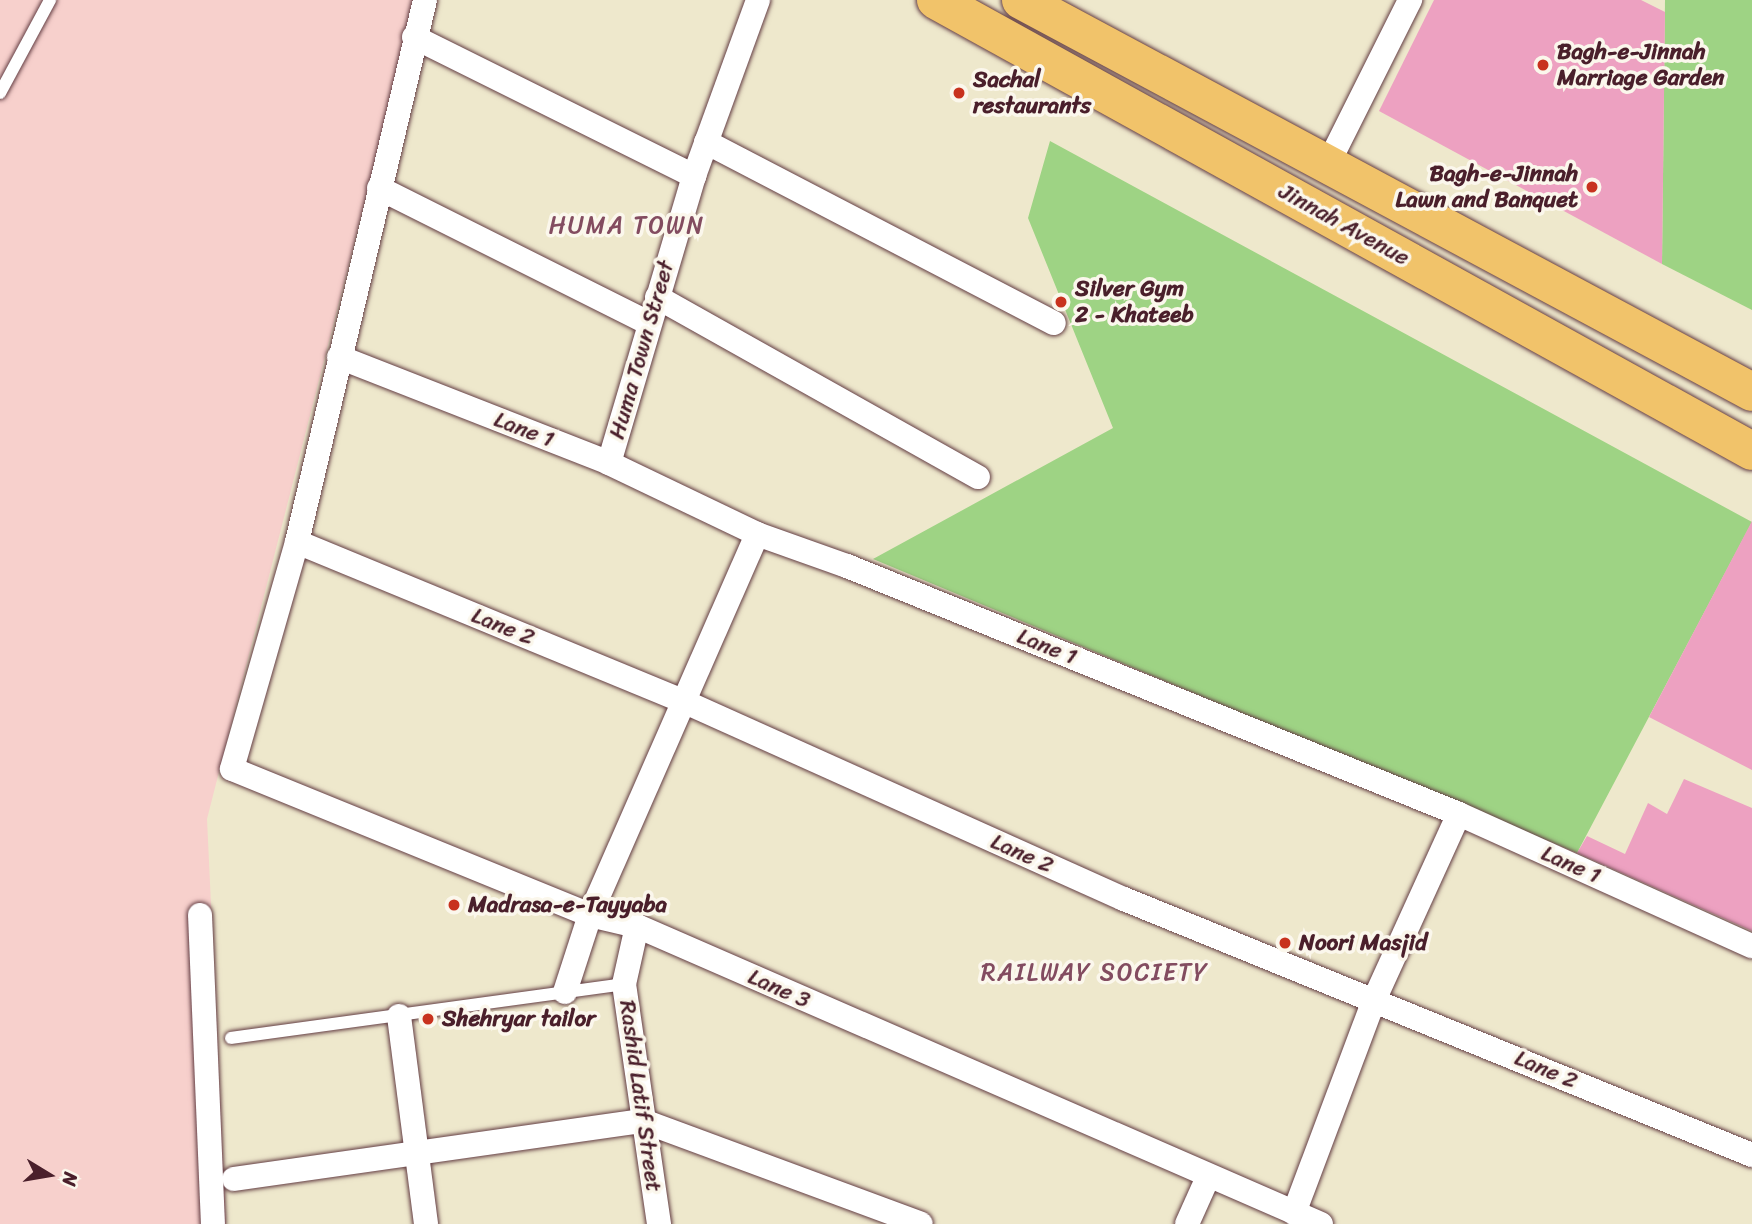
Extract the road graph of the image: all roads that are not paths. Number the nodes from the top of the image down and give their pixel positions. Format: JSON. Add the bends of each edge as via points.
{"nodes":[{"id":1,"x":50,"y":0,"type":"edge"},
{"id":2,"x":425,"y":0,"type":"edge"},
{"id":3,"x":758,"y":0,"type":"edge"},
{"id":4,"x":936,"y":0,"type":"edge"},
{"id":5,"x":1021,"y":0,"type":"edge"},
{"id":6,"x":1410,"y":0,"type":"edge"},
{"id":7,"x":414,"y":37,"type":"junction"},
{"id":8,"x":0,"y":93,"type":"edge"},
{"id":9,"x":706,"y":142,"type":"junction"},
{"id":10,"x":1327,"y":166,"type":"junction"},
{"id":11,"x":694,"y":176,"type":"junction"},
{"id":12,"x":379,"y":188,"type":"junction"},
{"id":13,"x":657,"y":297,"type":"junction"},
{"id":14,"x":649,"y":323,"type":"junction"},
{"id":15,"x":1055,"y":323,"type":"dead end"},
{"id":16,"x":339,"y":357,"type":"junction"},
{"id":17,"x":1752,"y":392,"type":"edge"},
{"id":18,"x":1752,"y":451,"type":"edge"},
{"id":19,"x":610,"y":463,"type":"junction"},
{"id":20,"x":978,"y":477,"type":"dead end"},
{"id":21,"x":757,"y":534,"type":"junction"},
{"id":22,"x":297,"y":542,"type":"junction"},
{"id":23,"x":683,"y":701,"type":"junction"},
{"id":24,"x":1459,"y":814,"type":"junction"},
{"id":25,"x":200,"y":915,"type":"dead end"},
{"id":26,"x":590,"y":915,"type":"junction"},
{"id":27,"x":638,"y":926,"type":"junction"},
{"id":28,"x":1752,"y":946,"type":"edge"},
{"id":29,"x":624,"y":984,"type":"junction"},
{"id":30,"x":565,"y":992,"type":"junction"},
{"id":31,"x":1375,"y":998,"type":"junction"},
{"id":32,"x":399,"y":1016,"type":"junction"},
{"id":33,"x":231,"y":1038,"type":"dead end"},
{"id":34,"x":643,"y":1121,"type":"junction"},
{"id":35,"x":417,"y":1155,"type":"junction"},
{"id":36,"x":1752,"y":1155,"type":"edge"},
{"id":37,"x":1208,"y":1177,"type":"junction"},
{"id":38,"x":234,"y":1179,"type":"dead end"},
{"id":39,"x":1294,"y":1213,"type":"junction"},
{"id":40,"x":213,"y":1224,"type":"edge"},
{"id":41,"x":426,"y":1224,"type":"edge"},
{"id":42,"x":659,"y":1224,"type":"edge"},
{"id":43,"x":921,"y":1224,"type":"edge"},
{"id":44,"x":1186,"y":1224,"type":"edge"},
{"id":45,"x":1321,"y":1224,"type":"edge"}],
"edges":[{"from":1,"to":8,"type":"lane"},
{"from":2,"to":7,"type":"street"},
{"from":3,"to":9,"type":"street","name":"Huma Town Street"},
{"from":4,"to":18,"type":"highway","name":"Jinnah Avenue"},
{"from":5,"to":10,"type":"highway","name":"Jinnah Avenue"},
{"from":6,"to":10,"type":"street"},
{"from":7,"to":11,"type":"street"},
{"from":7,"to":12,"type":"street"},
{"from":9,"to":11,"type":"street","name":"Huma Town Street"},
{"from":9,"to":15,"type":"street"},
{"from":10,"to":17,"type":"highway","name":"Jinnah Avenue"},
{"from":11,"to":13,"type":"street","name":"Huma Town Street"},
{"from":12,"to":14,"type":"street"},
{"from":12,"to":16,"type":"street"},
{"from":13,"to":14,"type":"street","name":"Huma Town Street"},
{"from":13,"to":20,"type":"street"},
{"from":14,"to":19,"type":"street","name":"Huma Town Street"},
{"from":16,"to":19,"type":"street","name":"Lane 1"},
{"from":16,"to":22,"type":"street"},
{"from":19,"to":21,"type":"street","name":"Lane 1"},
{"from":21,"to":23,"type":"street"},
{"from":21,"to":24,"type":"street","name":"Lane 1","via":[[847,566]]},
{"from":22,"to":23,"type":"street","name":"Lane 2"},
{"from":22,"to":26,"type":"street","name":"Lane 3","via":[[232,769]]},
{"from":23,"to":26,"type":"street"},
{"from":23,"to":31,"type":"street","name":"Lane 2","via":[[1124,899]]},
{"from":24,"to":28,"type":"street","name":"Lane 1"},
{"from":24,"to":31,"type":"street"},
{"from":25,"to":40,"type":"street"},
{"from":26,"to":27,"type":"street","name":"Lane 3"},
{"from":26,"to":30,"type":"street"},
{"from":27,"to":29,"type":"street","name":"Rashid Latif Street"},
{"from":27,"to":37,"type":"street","name":"Lane 3"},
{"from":29,"to":30,"type":"lane"},
{"from":29,"to":34,"type":"street","name":"Rashid Latif Street"},
{"from":30,"to":32,"type":"lane"},
{"from":31,"to":36,"type":"street","name":"Lane 2"},
{"from":31,"to":39,"type":"street"},
{"from":32,"to":33,"type":"lane"},
{"from":32,"to":35,"type":"street"},
{"from":34,"to":35,"type":"street"},
{"from":34,"to":42,"type":"street","name":"Rashid Latif Street"},
{"from":34,"to":43,"type":"street"},
{"from":35,"to":38,"type":"street"},
{"from":35,"to":41,"type":"street"},
{"from":37,"to":39,"type":"street","name":"Lane 3"},
{"from":37,"to":44,"type":"street"},
{"from":39,"to":45,"type":"street","name":"Lane 3"}]}
